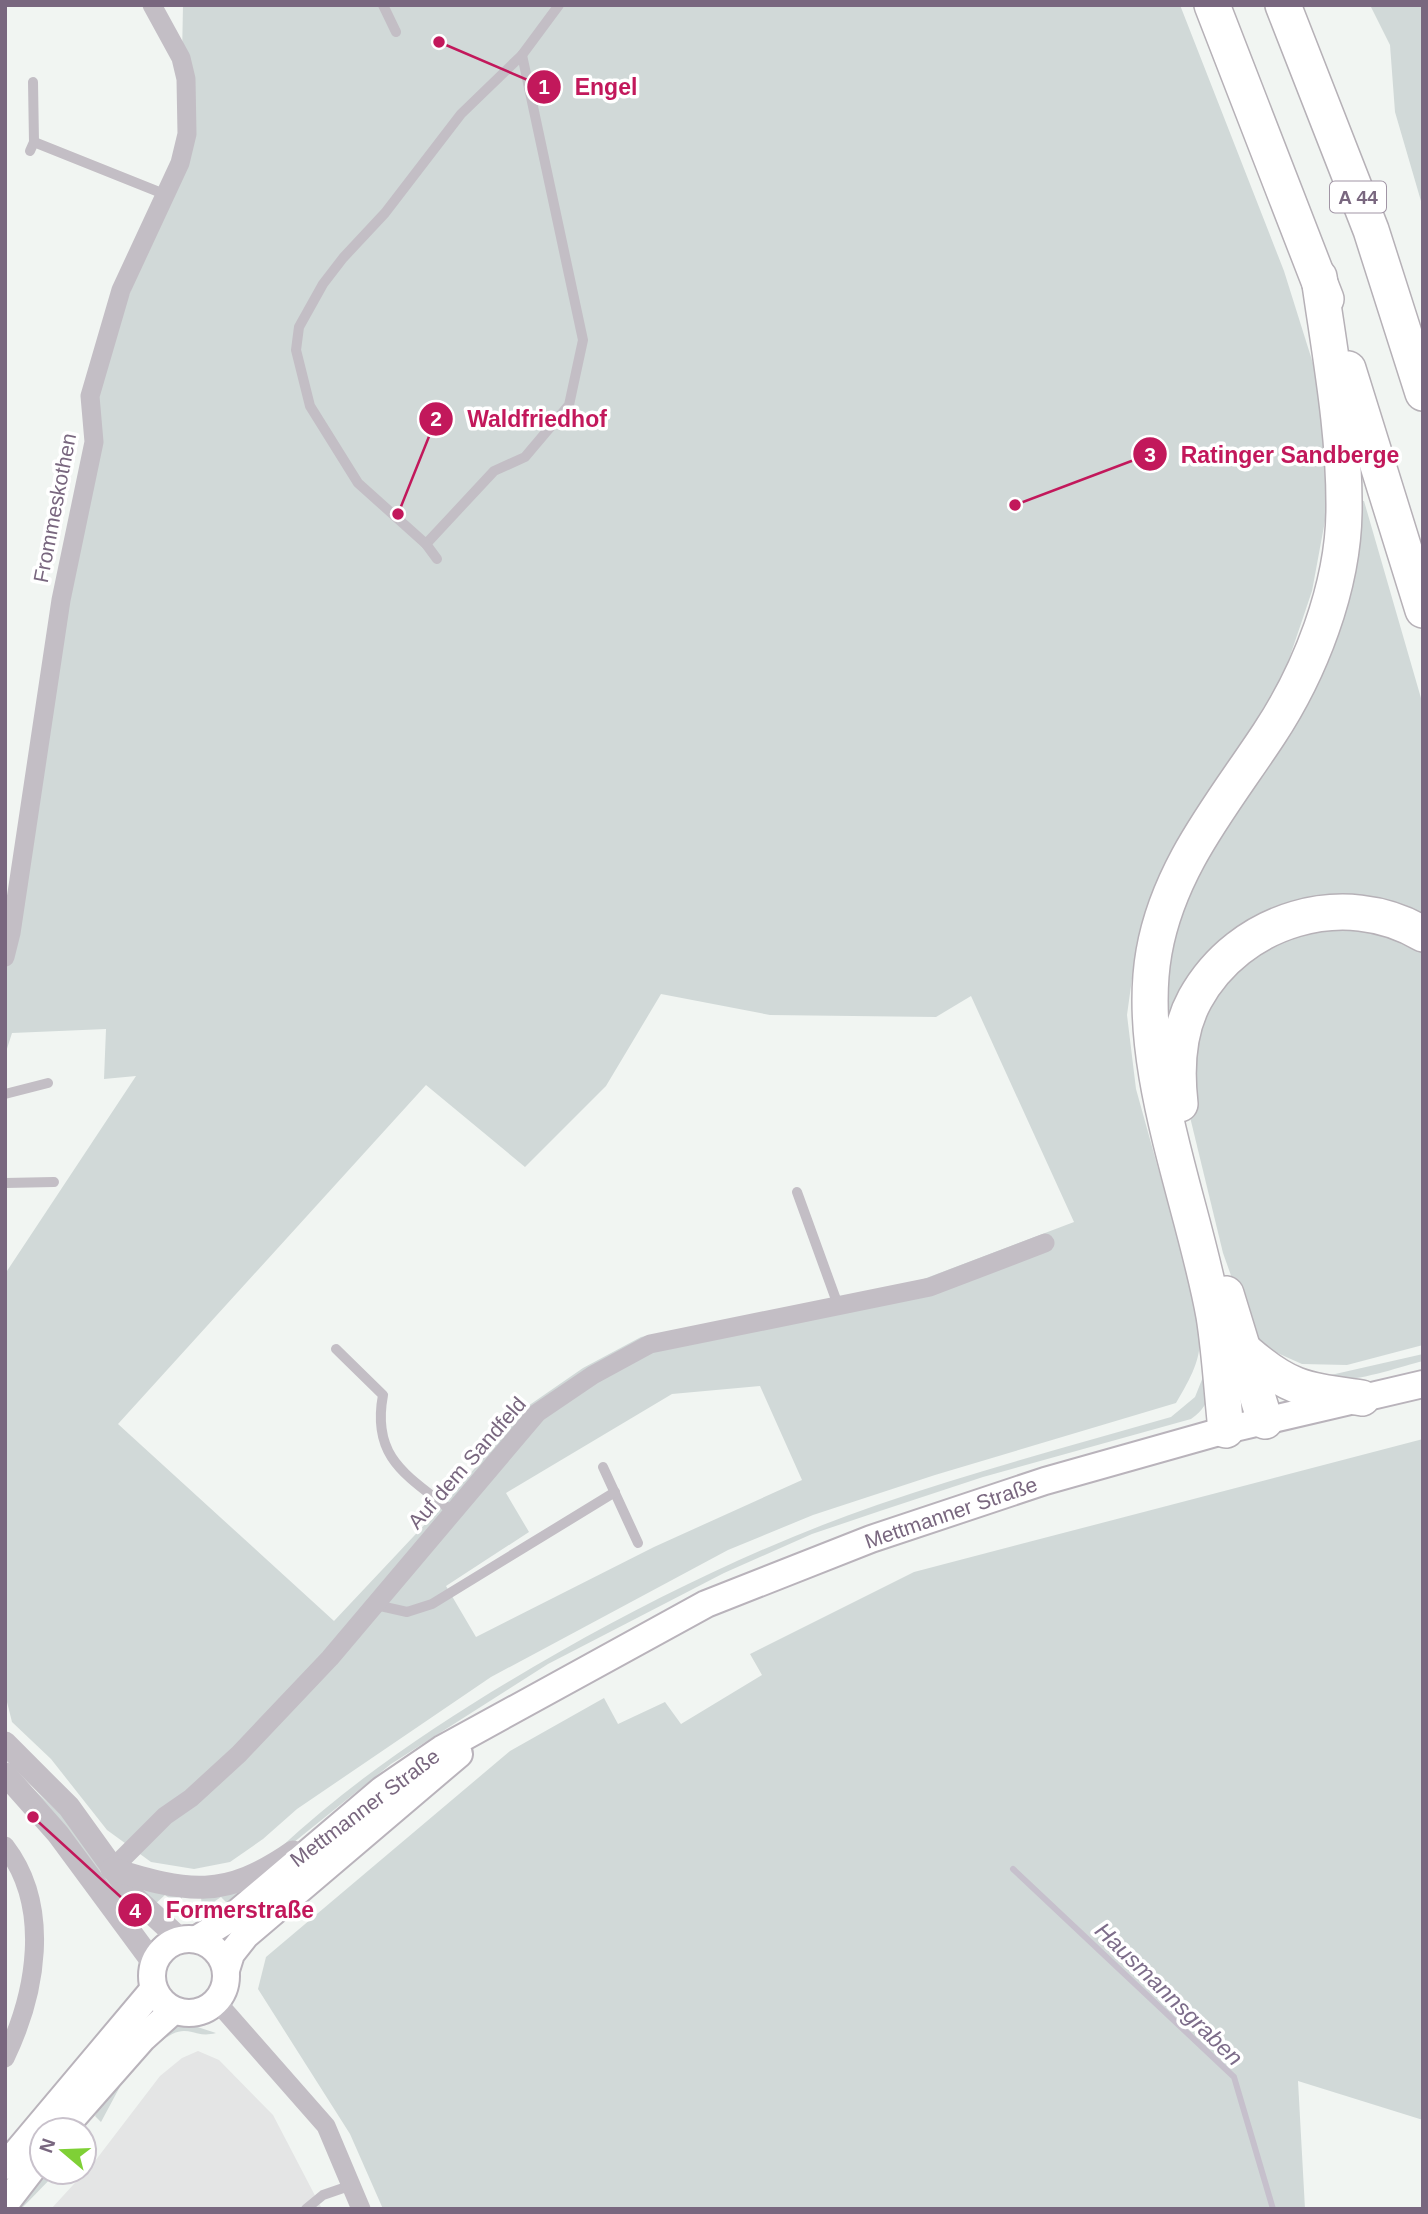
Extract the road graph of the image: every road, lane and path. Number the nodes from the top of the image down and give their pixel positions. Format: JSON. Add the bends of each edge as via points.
{"nodes":[{"id":1,"x":152,"y":5,"type":"edge"},
{"id":2,"x":383,"y":5,"type":"edge"},
{"id":3,"x":559,"y":5,"type":"edge"},
{"id":4,"x":1212,"y":5,"type":"edge"},
{"id":5,"x":1283,"y":5,"type":"edge"},
{"id":6,"x":397,"y":32,"type":"dead end"},
{"id":7,"x":522,"y":55,"type":"junction"},
{"id":8,"x":33,"y":82,"type":"dead end"},
{"id":9,"x":164,"y":194,"type":"junction"},
{"id":10,"x":1319,"y":277,"type":"junction"},
{"id":11,"x":1423,"y":393,"type":"edge"},
{"id":12,"x":426,"y":544,"type":"junction"},
{"id":13,"x":437,"y":559,"type":"dead end"},
{"id":14,"x":1423,"y":610,"type":"edge"},
{"id":15,"x":1423,"y":934,"type":"edge"},
{"id":16,"x":5,"y":957,"type":"edge"},
{"id":17,"x":48,"y":1083,"type":"dead end"},
{"id":18,"x":5,"y":1094,"type":"edge"},
{"id":19,"x":54,"y":1182,"type":"dead end"},
{"id":20,"x":5,"y":1183,"type":"edge"},
{"id":21,"x":797,"y":1192,"type":"dead end"},
{"id":22,"x":1045,"y":1243,"type":"dead end"},
{"id":23,"x":838,"y":1305,"type":"junction"},
{"id":24,"x":336,"y":1349,"type":"dead end"},
{"id":25,"x":1246,"y":1352,"type":"junction"},
{"id":26,"x":1423,"y":1384,"type":"edge"},
{"id":27,"x":1362,"y":1398,"type":"junction"},
{"id":28,"x":1265,"y":1421,"type":"junction"},
{"id":29,"x":1226,"y":1430,"type":"junction"},
{"id":30,"x":603,"y":1467,"type":"dead end"},
{"id":31,"x":615,"y":1492,"type":"junction"},
{"id":32,"x":453,"y":1511,"type":"junction"},
{"id":33,"x":638,"y":1543,"type":"dead end"},
{"id":34,"x":376,"y":1605,"type":"junction"},
{"id":35,"x":506,"y":1712,"type":"junction"},
{"id":36,"x":5,"y":1743,"type":"edge"},
{"id":37,"x":5,"y":1774,"type":"edge"},
{"id":38,"x":382,"y":1790,"type":"junction"},
{"id":39,"x":5,"y":1846,"type":"edge"},
{"id":40,"x":112,"y":1868,"type":"junction"},
{"id":41,"x":189,"y":1940,"type":"junction"},
{"id":42,"x":154,"y":1964,"type":"junction"},
{"id":43,"x":226,"y":1970,"type":"junction"},
{"id":44,"x":153,"y":1990,"type":"junction"},
{"id":45,"x":217,"y":2002,"type":"junction"},
{"id":46,"x":173,"y":2011,"type":"junction"},
{"id":47,"x":5,"y":2058,"type":"edge"},
{"id":48,"x":74,"y":2116,"type":"edge"},
{"id":49,"x":5,"y":2166,"type":"edge"},
{"id":50,"x":28,"y":2174,"type":"edge"},
{"id":51,"x":353,"y":2185,"type":"junction"},
{"id":52,"x":5,"y":2204,"type":"edge"},
{"id":53,"x":306,"y":2209,"type":"edge"},
{"id":54,"x":361,"y":2209,"type":"edge"}],
"edges":[{"from":1,"to":9,"type":"street","name":"Frommeskothen","via":[[181,58],[186,79],[187,134],[180,163]]},
{"from":2,"to":6,"type":"lane"},
{"from":3,"to":7,"type":"lane"},
{"from":4,"to":10,"type":"highway"},
{"from":5,"to":11,"type":"highway","number":"A 44","via":[[1371,230]]},
{"from":7,"to":12,"type":"lane","via":[[583,340],[577,377],[569,405],[525,457],[494,471]]},
{"from":7,"to":12,"type":"lane","via":[[448,128],[385,213],[323,284],[299,327],[300,373],[316,415],[358,484]]},
{"from":8,"to":9,"type":"lane","via":[[32,147]]},
{"from":9,"to":16,"type":"street","name":"Frommeskothen","via":[[121,290],[90,396],[94,442],[61,600]]},
{"from":10,"to":14,"type":"highway"},
{"from":10,"to":29,"type":"highway","via":[[1342,443],[1344,516],[1334,585],[1298,684],[1189,853],[1171,891],[1150,975],[1153,1055],[1214,1316]]},
{"from":12,"to":13,"type":"lane"},
{"from":15,"to":25,"type":"highway","via":[[1379,915],[1350,911],[1298,917],[1248,941],[1219,965],[1195,1000],[1181,1040],[1179,1102],[1233,1319]]},
{"from":17,"to":18,"type":"lane"},
{"from":19,"to":20,"type":"lane"},
{"from":21,"to":23,"type":"lane"},
{"from":22,"to":23,"type":"street","name":"Auf dem Sandfeld","via":[[930,1287]]},
{"from":23,"to":32,"type":"street","name":"Auf dem Sandfeld","via":[[650,1344],[537,1413]]},
{"from":24,"to":32,"type":"lane","via":[[383,1395],[379,1430],[396,1466]]},
{"from":25,"to":27,"type":"highway","via":[[1284,1382]]},
{"from":25,"to":28,"type":"highway"},
{"from":26,"to":27,"type":"main road","name":"Mettmanner Straße"},
{"from":27,"to":28,"type":"main road","name":"Mettmanner Straße"},
{"from":28,"to":29,"type":"main road","name":"Mettmanner Straße"},
{"from":29,"to":35,"type":"main road","name":"Mettmanner Straße","via":[[1045,1481],[871,1539],[706,1604]]},
{"from":30,"to":31,"type":"lane"},
{"from":31,"to":33,"type":"lane"},
{"from":31,"to":34,"type":"lane","via":[[432,1604],[407,1612]]},
{"from":32,"to":34,"type":"street","name":"Auf dem Sandfeld"},
{"from":34,"to":40,"type":"street","name":"Auf dem Sandfeld","via":[[239,1754],[164,1816]]},
{"from":35,"to":38,"type":"main road","name":"Mettmanner Straße"},
{"from":35,"to":43,"type":"main road","name":"Mettmanner Straße","via":[[246,1936],[231,1954]]},
{"from":36,"to":40,"type":"street","via":[[69,1807]]},
{"from":37,"to":42,"type":"street","via":[[58,1835]]},
{"from":38,"to":40,"type":"street","via":[[269,1869],[236,1883],[192,1889],[166,1886]]},
{"from":38,"to":41,"type":"main road","name":"Mettmanner Straße","via":[[231,1918]]},
{"from":39,"to":47,"type":"street","via":[[27,1888],[35,1943],[28,2001]]},
{"from":40,"to":41,"type":"street","via":[[143,1906]]},
{"from":41,"to":42,"type":"main road","via":[[166,1947]]},
{"from":41,"to":43,"type":"main road","via":[[215,1949]]},
{"from":42,"to":44,"type":"main road"},
{"from":43,"to":45,"type":"main road"},
{"from":44,"to":46,"type":"main road"},
{"from":44,"to":49,"type":"main road"},
{"from":45,"to":46,"type":"main road","via":[[194,2013]]},
{"from":45,"to":51,"type":"street","via":[[326,2126]]},
{"from":46,"to":48,"type":"main road"},
{"from":50,"to":52,"type":"main road"},
{"from":51,"to":53,"type":"lane","via":[[323,2195]]},
{"from":51,"to":54,"type":"street"}]}
